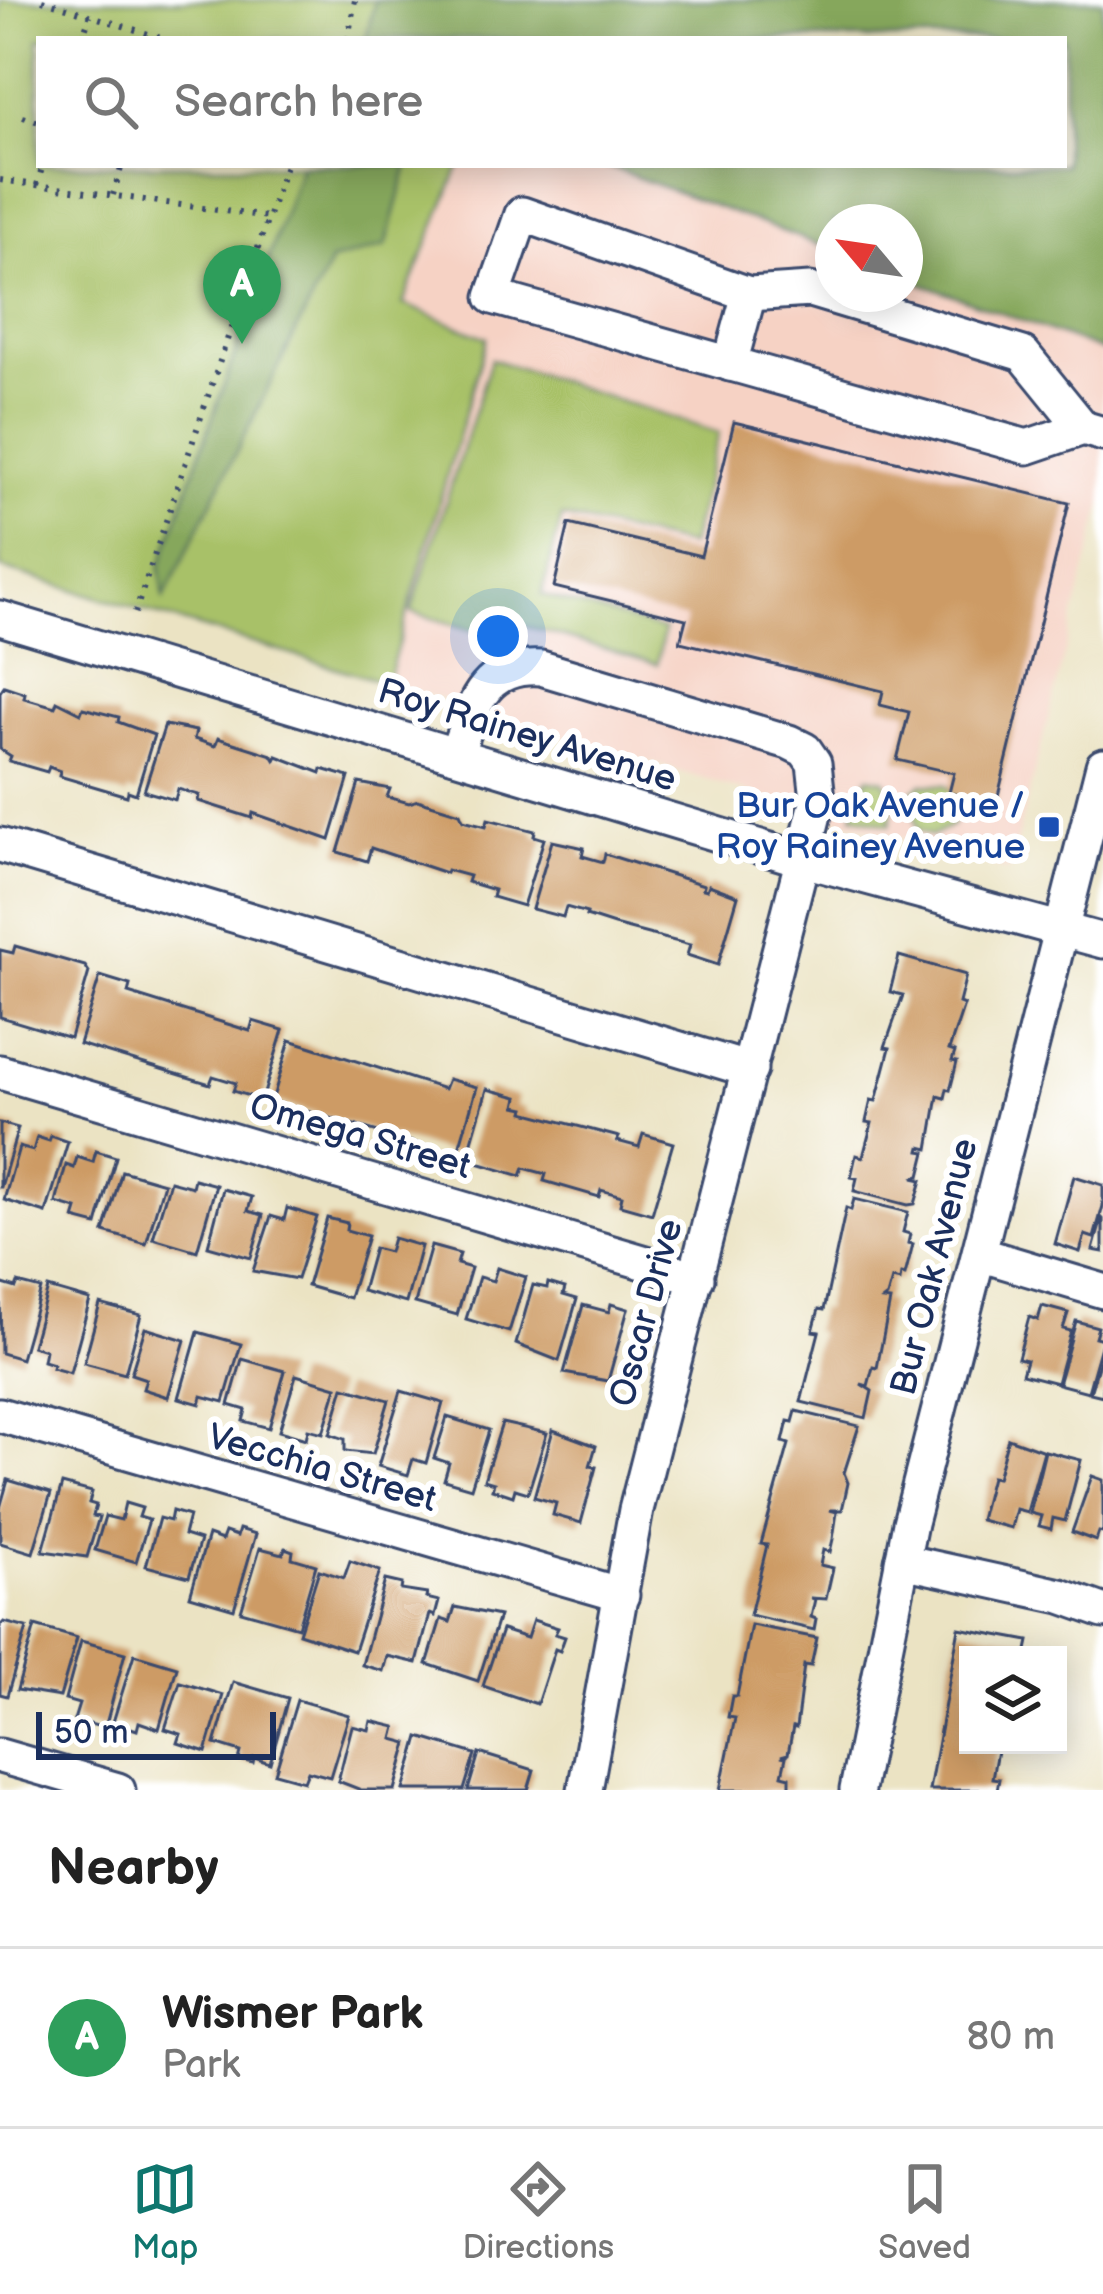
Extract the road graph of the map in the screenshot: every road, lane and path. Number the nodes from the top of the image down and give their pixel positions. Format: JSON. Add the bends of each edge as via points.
{"nodes":[{"id":1,"x":42,"y":0,"type":"edge"},
{"id":2,"x":355,"y":0,"type":"edge"},
{"id":3,"x":90,"y":15,"type":"junction"},
{"id":4,"x":83,"y":36,"type":"edge"},
{"id":5,"x":153,"y":36,"type":"edge"},
{"id":6,"x":349,"y":36,"type":"edge"},
{"id":7,"x":23,"y":116,"type":"dead end"},
{"id":8,"x":36,"y":121,"type":"edge"},
{"id":9,"x":42,"y":168,"type":"edge"},
{"id":10,"x":121,"y":168,"type":"edge"},
{"id":11,"x":285,"y":168,"type":"edge"},
{"id":12,"x":0,"y":180,"type":"edge"},
{"id":13,"x":37,"y":185,"type":"junction"},
{"id":14,"x":112,"y":195,"type":"junction"},
{"id":15,"x":268,"y":217,"type":"junction"},
{"id":16,"x":749,"y":294,"type":"junction"},
{"id":17,"x":730,"y":364,"type":"junction"},
{"id":18,"x":1093,"y":431,"type":"edge"},
{"id":19,"x":135,"y":613,"type":"dead end"},
{"id":20,"x":0,"y":618,"type":"edge"},
{"id":21,"x":457,"y":755,"type":"junction"},
{"id":22,"x":1103,"y":766,"type":"edge"},
{"id":23,"x":0,"y":845,"type":"edge"},
{"id":24,"x":800,"y":859,"type":"junction"},
{"id":25,"x":1062,"y":929,"type":"junction"},
{"id":26,"x":1103,"y":940,"type":"edge"},
{"id":27,"x":750,"y":1070,"type":"junction"},
{"id":28,"x":0,"y":1072,"type":"edge"},
{"id":29,"x":979,"y":1254,"type":"junction"},
{"id":30,"x":698,"y":1278,"type":"junction"},
{"id":31,"x":1103,"y":1291,"type":"edge"},
{"id":32,"x":0,"y":1415,"type":"edge"},
{"id":33,"x":902,"y":1561,"type":"junction"},
{"id":34,"x":622,"y":1595,"type":"junction"},
{"id":35,"x":1103,"y":1611,"type":"edge"},
{"id":36,"x":0,"y":1756,"type":"edge"},
{"id":37,"x":118,"y":1790,"type":"edge"},
{"id":38,"x":585,"y":1790,"type":"edge"},
{"id":39,"x":857,"y":1790,"type":"edge"}],
"edges":[{"from":1,"to":3,"type":"path"},
{"from":2,"to":6,"type":"path"},
{"from":3,"to":4,"type":"path"},
{"from":3,"to":5,"type":"path"},
{"from":7,"to":8,"type":"path"},
{"from":9,"to":13,"type":"path"},
{"from":10,"to":14,"type":"path"},
{"from":11,"to":15,"type":"path"},
{"from":12,"to":13,"type":"path"},
{"from":13,"to":14,"type":"path"},
{"from":14,"to":15,"type":"path"},
{"from":15,"to":19,"type":"path"},
{"from":16,"to":17,"type":"street"},
{"from":16,"to":17,"type":"street","via":[[522,214],[493,297]]},
{"from":16,"to":18,"type":"street","via":[[810,290],[1023,354]]},
{"from":17,"to":18,"type":"street","via":[[1027,447]]},
{"from":20,"to":21,"type":"street","name":"Roy Rainey Avenue"},
{"from":21,"to":24,"type":"street","name":"Roy Rainey Avenue"},
{"from":21,"to":24,"type":"street","name":"Oscar Drive","via":[[482,691],[520,666],[789,742],[805,750],[818,779]]},
{"from":22,"to":25,"type":"street","name":"Bur Oak Avenue"},
{"from":23,"to":27,"type":"street"},
{"from":24,"to":25,"type":"street","name":"Roy Rainey Avenue"},
{"from":24,"to":27,"type":"street","name":"Oscar Drive"},
{"from":25,"to":26,"type":"street","name":"Roy Rainey Avenue"},
{"from":25,"to":29,"type":"street","name":"Bur Oak Avenue"},
{"from":27,"to":30,"type":"street","name":"Oscar Drive"},
{"from":28,"to":30,"type":"street","name":"Omega Street"},
{"from":29,"to":31,"type":"street"},
{"from":29,"to":33,"type":"street","name":"Bur Oak Avenue"},
{"from":30,"to":34,"type":"street","name":"Oscar Drive","via":[[636,1510]]},
{"from":32,"to":34,"type":"street","name":"Vecchia Street"},
{"from":33,"to":35,"type":"street"},
{"from":33,"to":39,"type":"street","name":"Bur Oak Avenue"},
{"from":34,"to":38,"type":"street","name":"Oscar Drive"},
{"from":36,"to":37,"type":"street"}]}
